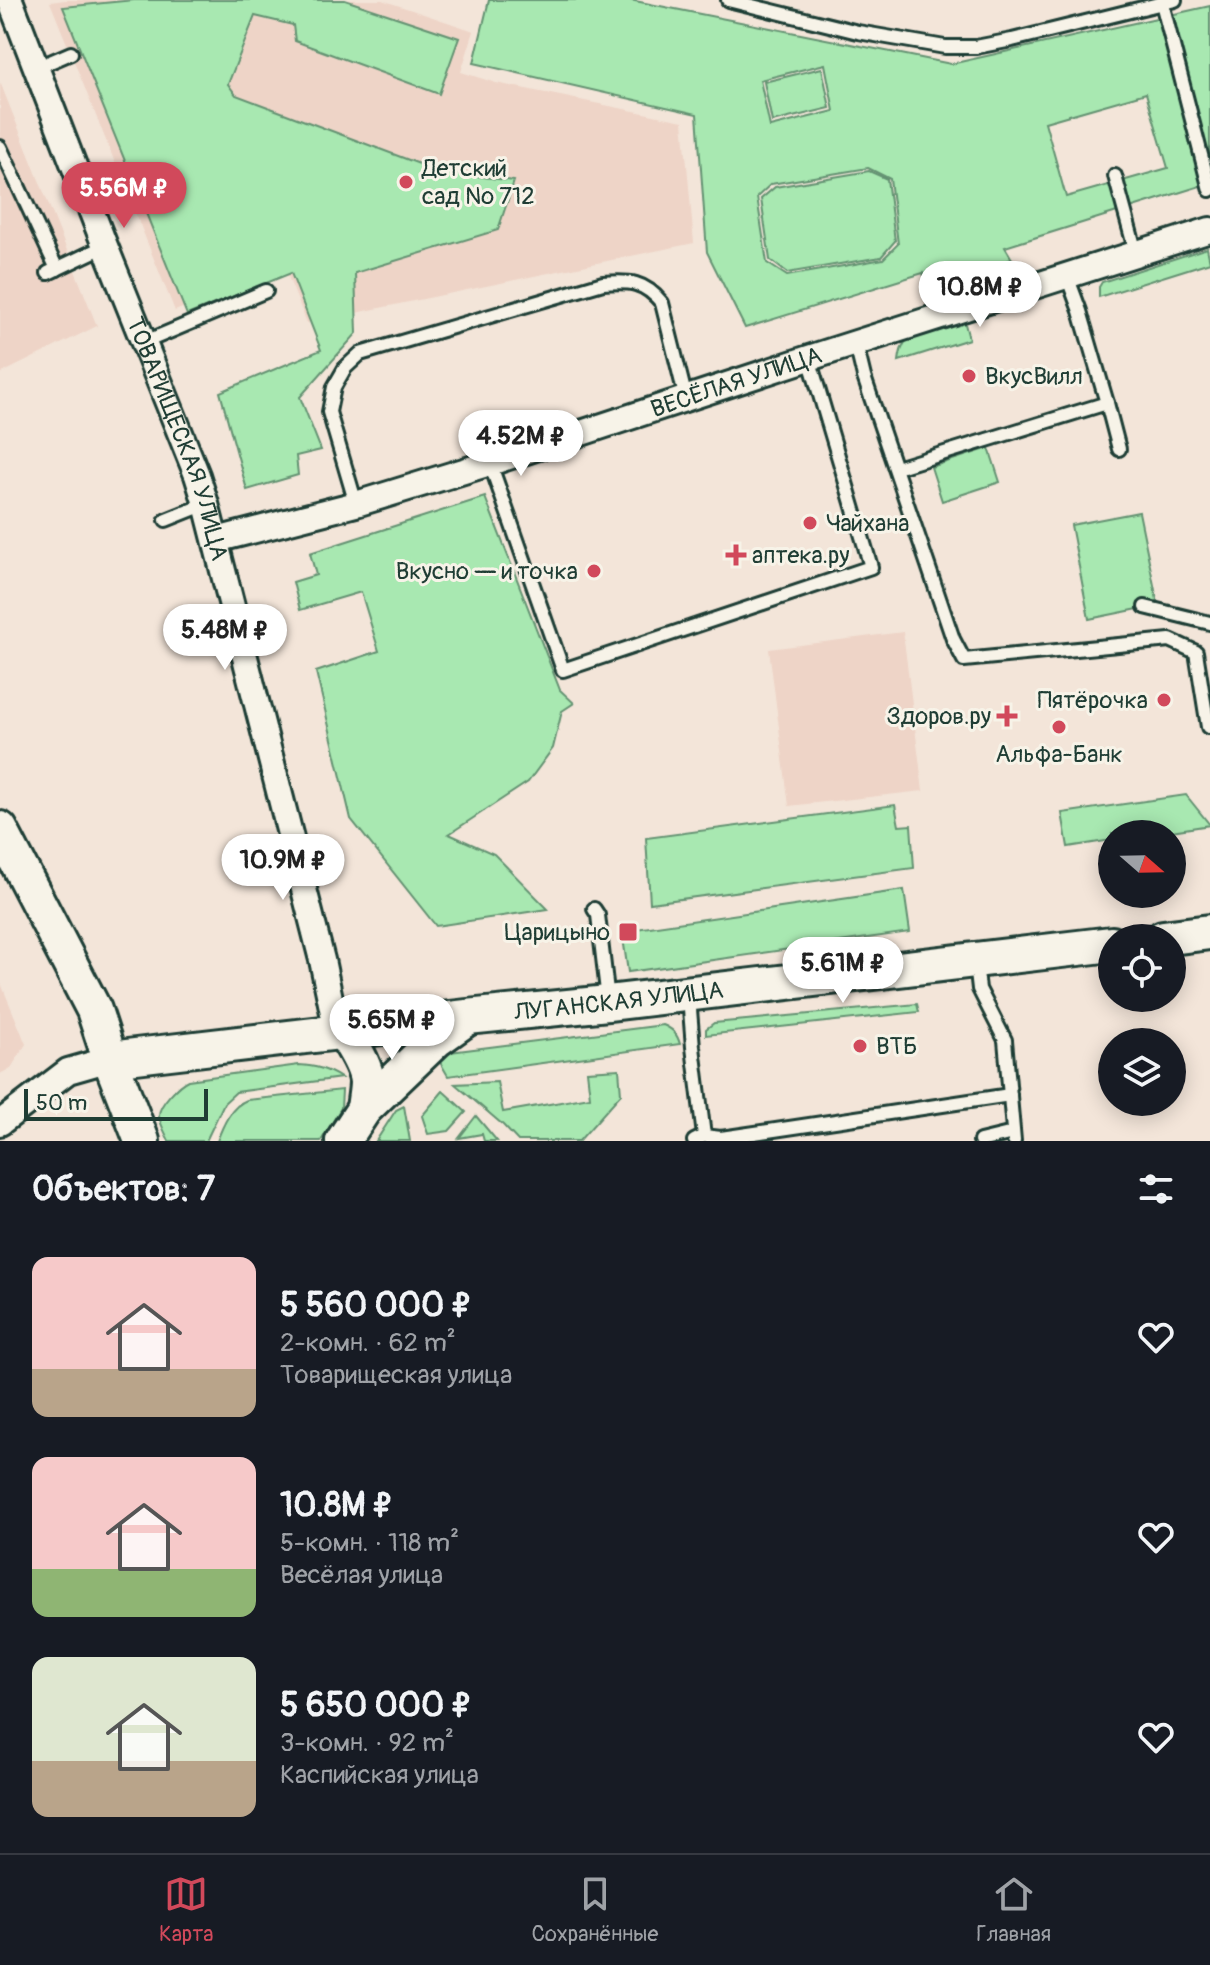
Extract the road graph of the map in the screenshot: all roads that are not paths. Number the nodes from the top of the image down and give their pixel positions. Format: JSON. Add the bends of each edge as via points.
{"nodes":[{"id":1,"x":10,"y":0,"type":"edge"},
{"id":2,"x":728,"y":0,"type":"edge"},
{"id":3,"x":1168,"y":2,"type":"edge"},
{"id":4,"x":71,"y":53,"type":"dead end"},
{"id":5,"x":36,"y":68,"type":"junction"},
{"id":6,"x":0,"y":147,"type":"edge"},
{"id":7,"x":1115,"y":176,"type":"dead end"},
{"id":8,"x":1210,"y":190,"type":"edge"},
{"id":9,"x":1210,"y":230,"type":"edge"},
{"id":10,"x":105,"y":246,"type":"junction"},
{"id":11,"x":1136,"y":253,"type":"junction"},
{"id":12,"x":1067,"y":276,"type":"junction"},
{"id":13,"x":266,"y":291,"type":"dead end"},
{"id":14,"x":145,"y":342,"type":"junction"},
{"id":15,"x":856,"y":344,"type":"junction"},
{"id":16,"x":809,"y":358,"type":"junction"},
{"id":17,"x":686,"y":399,"type":"junction"},
{"id":18,"x":1107,"y":403,"type":"junction"},
{"id":19,"x":1119,"y":449,"type":"dead end"},
{"id":20,"x":490,"y":463,"type":"junction"},
{"id":21,"x":896,"y":468,"type":"junction"},
{"id":22,"x":206,"y":504,"type":"junction"},
{"id":23,"x":356,"y":504,"type":"junction"},
{"id":24,"x":166,"y":520,"type":"dead end"},
{"id":25,"x":216,"y":540,"type":"junction"},
{"id":26,"x":1145,"y":607,"type":"dead end"},
{"id":27,"x":1210,"y":623,"type":"edge"},
{"id":28,"x":1208,"y":727,"type":"dead end"},
{"id":29,"x":0,"y":829,"type":"edge"},
{"id":30,"x":597,"y":911,"type":"dead end"},
{"id":31,"x":1210,"y":932,"type":"edge"},
{"id":32,"x":1186,"y":935,"type":"edge"},
{"id":33,"x":1098,"y":946,"type":"edge"},
{"id":34,"x":976,"y":960,"type":"junction"},
{"id":35,"x":689,"y":994,"type":"junction"},
{"id":36,"x":608,"y":1003,"type":"junction"},
{"id":37,"x":467,"y":1017,"type":"junction"},
{"id":38,"x":340,"y":1032,"type":"junction"},
{"id":39,"x":110,"y":1059,"type":"junction"},
{"id":40,"x":1010,"y":1095,"type":"junction"},
{"id":41,"x":364,"y":1109,"type":"junction"},
{"id":42,"x":0,"y":1123,"type":"edge"},
{"id":43,"x":1014,"y":1137,"type":"edge"},
{"id":44,"x":699,"y":1138,"type":"edge"},
{"id":45,"x":142,"y":1141,"type":"edge"},
{"id":46,"x":343,"y":1141,"type":"edge"},
{"id":47,"x":980,"y":1141,"type":"edge"}],
"edges":[{"from":1,"to":5,"type":"street","name":"ТОВАРИЩЕСКАЯ УЛИЦА"},
{"from":2,"to":3,"type":"lane","via":[[945,47],[1012,40]]},
{"from":3,"to":8,"type":"lane"},
{"from":4,"to":5,"type":"lane"},
{"from":5,"to":10,"type":"street","name":"ТОВАРИЩЕСКАЯ УЛИЦА"},
{"from":6,"to":10,"type":"lane","via":[[52,271]]},
{"from":7,"to":11,"type":"lane"},
{"from":9,"to":11,"type":"street","name":"ВЕСЁЛАЯ УЛИЦА"},
{"from":10,"to":14,"type":"street","name":"ТОВАРИЩЕСКАЯ УЛИЦА"},
{"from":11,"to":12,"type":"street","name":"ВЕСЁЛАЯ УЛИЦА"},
{"from":12,"to":15,"type":"street","name":"ВЕСЁЛАЯ УЛИЦА"},
{"from":12,"to":18,"type":"lane"},
{"from":13,"to":14,"type":"lane"},
{"from":14,"to":22,"type":"street","name":"ТОВАРИЩЕСКАЯ УЛИЦА"},
{"from":15,"to":16,"type":"street","name":"ВЕСЁЛАЯ УЛИЦА"},
{"from":15,"to":21,"type":"lane"},
{"from":16,"to":17,"type":"street","name":"ВЕСЁЛАЯ УЛИЦА"},
{"from":16,"to":20,"type":"lane","via":[[871,567],[563,670]]},
{"from":17,"to":20,"type":"street","name":"ВЕСЁЛАЯ УЛИЦА"},
{"from":17,"to":23,"type":"lane","via":[[662,303],[640,284],[624,281],[360,354],[334,387],[329,412]]},
{"from":18,"to":19,"type":"lane"},
{"from":18,"to":21,"type":"lane"},
{"from":20,"to":23,"type":"street","name":"ВЕСЁЛАЯ УЛИЦА"},
{"from":21,"to":28,"type":"lane","via":[[964,660],[1170,640],[1196,652]]},
{"from":22,"to":24,"type":"lane"},
{"from":22,"to":25,"type":"street","name":"ТОВАРИЩЕСКАЯ УЛИЦА"},
{"from":23,"to":25,"type":"street","name":"ВЕСЁЛАЯ УЛИЦА"},
{"from":25,"to":38,"type":"street","name":"ТОВАРИЩЕСКАЯ УЛИЦА"},
{"from":26,"to":27,"type":"lane"},
{"from":29,"to":39,"type":"main road","via":[[94,1010]]},
{"from":30,"to":36,"type":"lane"},
{"from":31,"to":32,"type":"main road"},
{"from":33,"to":34,"type":"main road","name":"ЛУГАНСКАЯ УЛИЦА"},
{"from":34,"to":35,"type":"main road","name":"ЛУГАНСКАЯ УЛИЦА"},
{"from":34,"to":40,"type":"lane","via":[[979,989],[1005,1040]]},
{"from":35,"to":36,"type":"main road","name":"ЛУГАНСКАЯ УЛИЦА"},
{"from":35,"to":44,"type":"lane"},
{"from":36,"to":37,"type":"main road","name":"ЛУГАНСКАЯ УЛИЦА"},
{"from":37,"to":38,"type":"main road","name":"ЛУГАНСКАЯ УЛИЦА"},
{"from":37,"to":41,"type":"main road"},
{"from":38,"to":39,"type":"main road","name":"ЛУГАНСКАЯ УЛИЦА"},
{"from":38,"to":41,"type":"main road","via":[[365,1074]]},
{"from":39,"to":42,"type":"street","name":"ЛУГАНСКАЯ УЛИЦА","via":[[68,1071]]},
{"from":39,"to":45,"type":"main road"},
{"from":40,"to":43,"type":"lane"},
{"from":40,"to":44,"type":"lane"},
{"from":41,"to":46,"type":"main road"},
{"from":43,"to":47,"type":"lane"}]}
